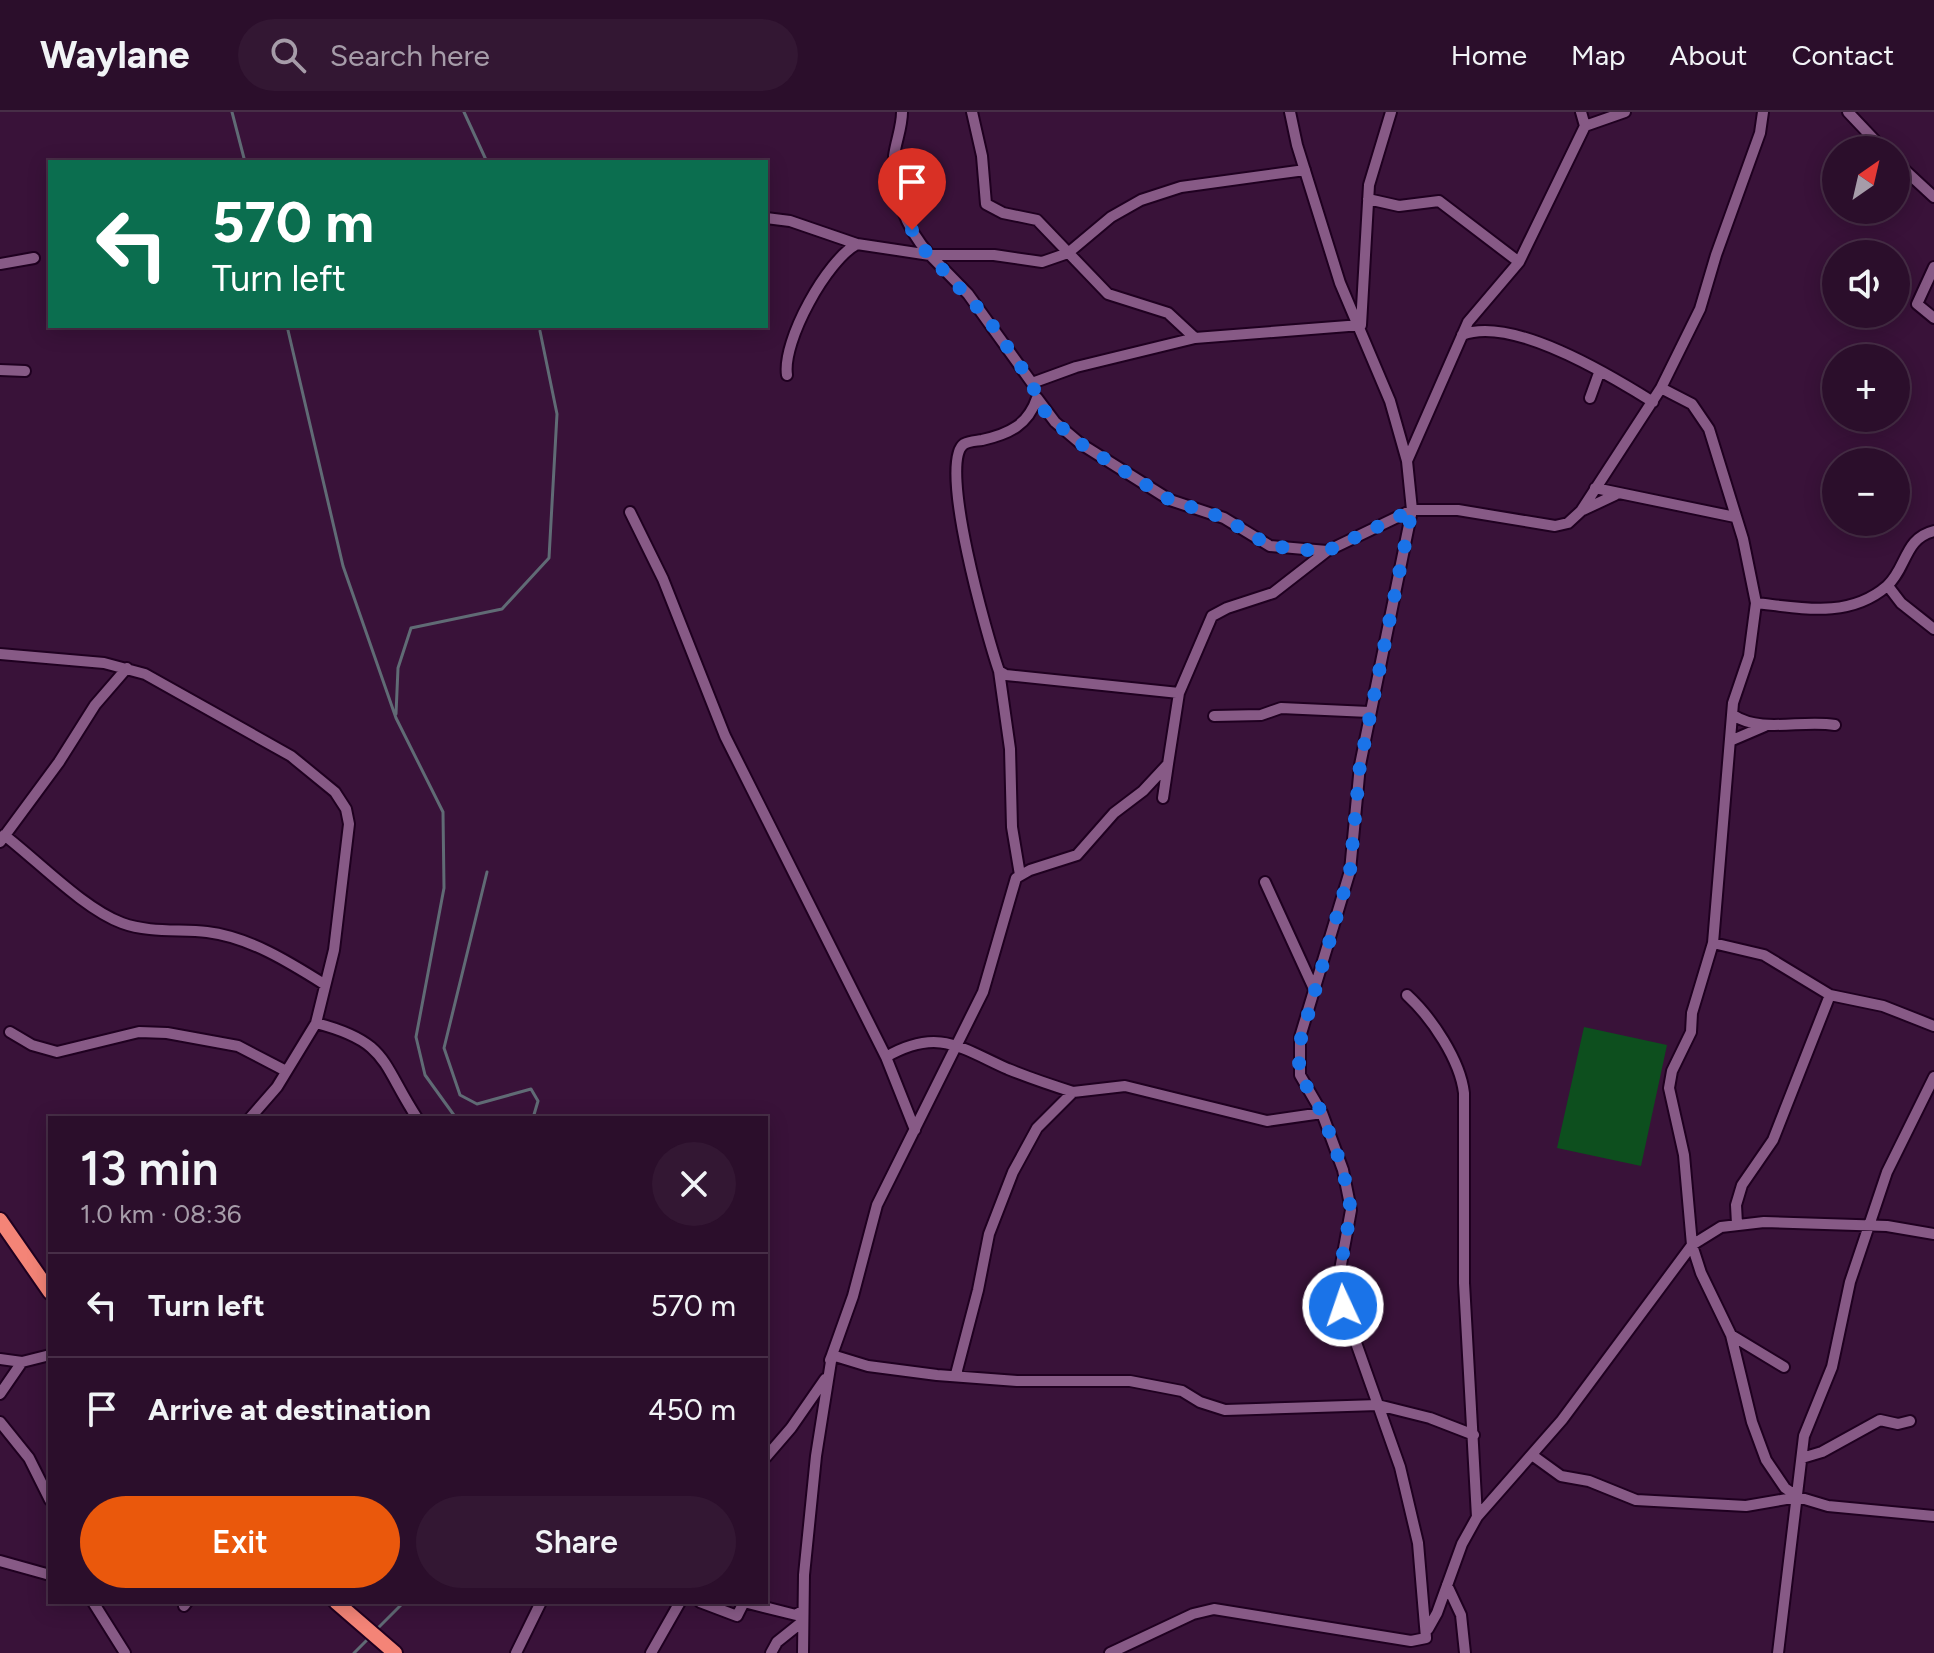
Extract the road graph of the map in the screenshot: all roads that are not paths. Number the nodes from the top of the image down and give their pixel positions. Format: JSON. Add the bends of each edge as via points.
{"nodes":[{"id":1,"x":902,"y":112,"type":"edge"},
{"id":2,"x":972,"y":112,"type":"edge"},
{"id":3,"x":1290,"y":112,"type":"edge"},
{"id":4,"x":1391,"y":112,"type":"edge"},
{"id":5,"x":1581,"y":112,"type":"edge"},
{"id":6,"x":1625,"y":112,"type":"edge"},
{"id":7,"x":1763,"y":112,"type":"edge"},
{"id":8,"x":1848,"y":112,"type":"edge"},
{"id":9,"x":1585,"y":126,"type":"junction"},
{"id":10,"x":1871,"y":136,"type":"edge"},
{"id":11,"x":1305,"y":170,"type":"junction"},
{"id":12,"x":1910,"y":175,"type":"edge"},
{"id":13,"x":1934,"y":197,"type":"edge"},
{"id":14,"x":1368,"y":199,"type":"junction"},
{"id":15,"x":768,"y":218,"type":"edge"},
{"id":16,"x":857,"y":244,"type":"junction"},
{"id":17,"x":1068,"y":253,"type":"junction"},
{"id":18,"x":930,"y":255,"type":"junction"},
{"id":19,"x":34,"y":258,"type":"dead end"},
{"id":20,"x":1519,"y":262,"type":"junction"},
{"id":21,"x":0,"y":264,"type":"edge"},
{"id":22,"x":1934,"y":267,"type":"edge"},
{"id":23,"x":1934,"y":318,"type":"edge"},
{"id":24,"x":1361,"y":325,"type":"junction"},
{"id":25,"x":1462,"y":335,"type":"junction"},
{"id":26,"x":1195,"y":338,"type":"junction"},
{"id":27,"x":0,"y":370,"type":"edge"},
{"id":28,"x":25,"y":371,"type":"dead end"},
{"id":29,"x":1599,"y":373,"type":"junction"},
{"id":30,"x":787,"y":375,"type":"dead end"},
{"id":31,"x":1032,"y":383,"type":"junction"},
{"id":32,"x":1661,"y":388,"type":"junction"},
{"id":33,"x":1037,"y":398,"type":"junction"},
{"id":34,"x":1590,"y":398,"type":"dead end"},
{"id":35,"x":1653,"y":402,"type":"junction"},
{"id":36,"x":1407,"y":461,"type":"junction"},
{"id":37,"x":1595,"y":488,"type":"junction"},
{"id":38,"x":1615,"y":495,"type":"junction"},
{"id":39,"x":1412,"y":510,"type":"junction"},
{"id":40,"x":1581,"y":511,"type":"junction"},
{"id":41,"x":630,"y":512,"type":"dead end"},
{"id":42,"x":1735,"y":517,"type":"junction"},
{"id":43,"x":1934,"y":531,"type":"edge"},
{"id":44,"x":1327,"y":551,"type":"junction"},
{"id":45,"x":1888,"y":586,"type":"junction"},
{"id":46,"x":1756,"y":603,"type":"junction"},
{"id":47,"x":1934,"y":629,"type":"edge"},
{"id":48,"x":0,"y":654,"type":"edge"},
{"id":49,"x":127,"y":668,"type":"junction"},
{"id":50,"x":999,"y":671,"type":"junction"},
{"id":51,"x":1179,"y":693,"type":"junction"},
{"id":52,"x":1369,"y":712,"type":"junction"},
{"id":53,"x":1733,"y":715,"type":"junction"},
{"id":54,"x":1214,"y":716,"type":"dead end"},
{"id":55,"x":1835,"y":725,"type":"dead end"},
{"id":56,"x":1767,"y":726,"type":"junction"},
{"id":57,"x":1730,"y":741,"type":"junction"},
{"id":58,"x":1168,"y":764,"type":"junction"},
{"id":59,"x":1163,"y":798,"type":"dead end"},
{"id":60,"x":2,"y":839,"type":"edge"},
{"id":61,"x":1020,"y":875,"type":"junction"},
{"id":62,"x":1265,"y":882,"type":"dead end"},
{"id":63,"x":1713,"y":943,"type":"junction"},
{"id":64,"x":324,"y":984,"type":"junction"},
{"id":65,"x":1314,"y":989,"type":"junction"},
{"id":66,"x":1407,"y":995,"type":"dead end"},
{"id":67,"x":1830,"y":995,"type":"junction"},
{"id":68,"x":316,"y":1023,"type":"junction"},
{"id":69,"x":1934,"y":1026,"type":"edge"},
{"id":70,"x":10,"y":1032,"type":"dead end"},
{"id":71,"x":960,"y":1044,"type":"junction"},
{"id":72,"x":886,"y":1057,"type":"junction"},
{"id":73,"x":286,"y":1071,"type":"junction"},
{"id":74,"x":1934,"y":1077,"type":"edge"},
{"id":75,"x":1073,"y":1092,"type":"junction"},
{"id":76,"x":1322,"y":1113,"type":"junction"},
{"id":77,"x":252,"y":1116,"type":"edge"},
{"id":78,"x":416,"y":1116,"type":"edge"},
{"id":79,"x":915,"y":1130,"type":"junction"},
{"id":80,"x":0,"y":1220,"type":"edge"},
{"id":81,"x":1737,"y":1224,"type":"junction"},
{"id":82,"x":1867,"y":1227,"type":"junction"},
{"id":83,"x":1934,"y":1234,"type":"edge"},
{"id":84,"x":1692,"y":1245,"type":"junction"},
{"id":85,"x":48,"y":1289,"type":"edge"},
{"id":86,"x":1731,"y":1335,"type":"junction"},
{"id":87,"x":48,"y":1353,"type":"edge"},
{"id":88,"x":832,"y":1355,"type":"junction"},
{"id":89,"x":0,"y":1359,"type":"edge"},
{"id":90,"x":22,"y":1362,"type":"junction"},
{"id":91,"x":1784,"y":1367,"type":"dead end"},
{"id":92,"x":956,"y":1374,"type":"junction"},
{"id":93,"x":0,"y":1394,"type":"edge"},
{"id":94,"x":1378,"y":1405,"type":"junction"},
{"id":95,"x":1910,"y":1421,"type":"dead end"},
{"id":96,"x":0,"y":1422,"type":"edge"},
{"id":97,"x":1474,"y":1435,"type":"junction"},
{"id":98,"x":768,"y":1454,"type":"edge"},
{"id":99,"x":1532,"y":1455,"type":"junction"},
{"id":100,"x":1802,"y":1458,"type":"junction"},
{"id":101,"x":48,"y":1496,"type":"edge"},
{"id":102,"x":1798,"y":1497,"type":"junction"},
{"id":103,"x":1934,"y":1516,"type":"edge"},
{"id":104,"x":1477,"y":1517,"type":"junction"},
{"id":105,"x":0,"y":1561,"type":"edge"},
{"id":106,"x":48,"y":1574,"type":"edge"},
{"id":107,"x":1447,"y":1585,"type":"junction"},
{"id":108,"x":94,"y":1604,"type":"edge"},
{"id":109,"x":338,"y":1604,"type":"edge"},
{"id":110,"x":540,"y":1604,"type":"edge"},
{"id":111,"x":679,"y":1604,"type":"edge"},
{"id":112,"x":705,"y":1604,"type":"edge"},
{"id":113,"x":743,"y":1604,"type":"edge"},
{"id":114,"x":752,"y":1604,"type":"edge"},
{"id":115,"x":802,"y":1617,"type":"junction"},
{"id":116,"x":1428,"y":1629,"type":"junction"},
{"id":117,"x":125,"y":1653,"type":"edge"},
{"id":118,"x":395,"y":1653,"type":"edge"},
{"id":119,"x":516,"y":1653,"type":"edge"},
{"id":120,"x":651,"y":1653,"type":"edge"},
{"id":121,"x":771,"y":1653,"type":"edge"},
{"id":122,"x":803,"y":1653,"type":"edge"},
{"id":123,"x":1110,"y":1653,"type":"edge"},
{"id":124,"x":1465,"y":1653,"type":"edge"},
{"id":125,"x":1778,"y":1653,"type":"edge"}],
"edges":[{"from":1,"to":18,"type":"street","via":[[894,157],[898,194],[907,222]]},
{"from":2,"to":17,"type":"street","via":[[986,204],[1037,220]]},
{"from":3,"to":11,"type":"street"},
{"from":4,"to":14,"type":"street"},
{"from":5,"to":9,"type":"street"},
{"from":6,"to":9,"type":"street"},
{"from":7,"to":32,"type":"street","via":[[1700,309]]},
{"from":8,"to":10,"type":"street"},
{"from":9,"to":20,"type":"street"},
{"from":11,"to":17,"type":"street","via":[[1181,187],[1141,200]]},
{"from":11,"to":24,"type":"street","via":[[1340,283]]},
{"from":12,"to":13,"type":"street"},
{"from":14,"to":20,"type":"street","via":[[1399,206],[1439,201]]},
{"from":14,"to":24,"type":"street"},
{"from":15,"to":16,"type":"street"},
{"from":16,"to":18,"type":"street"},
{"from":16,"to":30,"type":"street","via":[[838,259],[795,329]]},
{"from":17,"to":18,"type":"street","via":[[1042,262]]},
{"from":17,"to":26,"type":"street","via":[[1108,294],[1168,313]]},
{"from":18,"to":31,"type":"street","via":[[968,294]]},
{"from":19,"to":21,"type":"street"},
{"from":20,"to":25,"type":"street","via":[[1473,313]]},
{"from":22,"to":23,"type":"street","via":[[1917,303]]},
{"from":24,"to":26,"type":"street"},
{"from":24,"to":36,"type":"street"},
{"from":25,"to":29,"type":"street","via":[[1473,330],[1516,332],[1570,354]]},
{"from":25,"to":36,"type":"street"},
{"from":26,"to":31,"type":"street"},
{"from":27,"to":28,"type":"street"},
{"from":29,"to":34,"type":"street"},
{"from":29,"to":35,"type":"street"},
{"from":31,"to":33,"type":"street"},
{"from":32,"to":35,"type":"street"},
{"from":32,"to":42,"type":"street","via":[[1692,404],[1703,417]]},
{"from":33,"to":44,"type":"street","via":[[1081,444],[1170,500],[1224,518],[1270,546]]},
{"from":33,"to":50,"type":"street","via":[[1030,418],[1013,430],[965,443],[955,465],[972,577]]},
{"from":35,"to":37,"type":"street"},
{"from":36,"to":39,"type":"street"},
{"from":37,"to":38,"type":"street"},
{"from":37,"to":40,"type":"street"},
{"from":38,"to":40,"type":"street"},
{"from":38,"to":42,"type":"street"},
{"from":39,"to":40,"type":"street","via":[[1458,510],[1555,526]]},
{"from":39,"to":44,"type":"street"},
{"from":39,"to":52,"type":"street"},
{"from":41,"to":72,"type":"street","via":[[663,579],[725,736]]},
{"from":42,"to":46,"type":"street"},
{"from":43,"to":45,"type":"street","via":[[1914,541]]},
{"from":44,"to":51,"type":"street","via":[[1273,593],[1212,616]]},
{"from":45,"to":46,"type":"street","via":[[1841,608]]},
{"from":45,"to":47,"type":"street"},
{"from":46,"to":53,"type":"street"},
{"from":48,"to":49,"type":"street","via":[[55,656]]},
{"from":49,"to":60,"type":"street"},
{"from":49,"to":64,"type":"street","via":[[270,742],[318,776],[341,800],[349,824],[334,950]]},
{"from":50,"to":51,"type":"street"},
{"from":50,"to":61,"type":"street"},
{"from":51,"to":58,"type":"street"},
{"from":52,"to":54,"type":"street","via":[[1281,708],[1261,715]]},
{"from":52,"to":65,"type":"street","via":[[1350,871]]},
{"from":53,"to":56,"type":"street"},
{"from":53,"to":57,"type":"street"},
{"from":55,"to":56,"type":"street","via":[[1814,721]]},
{"from":56,"to":57,"type":"street"},
{"from":57,"to":63,"type":"street"},
{"from":58,"to":59,"type":"street"},
{"from":58,"to":61,"type":"street","via":[[1077,855]]},
{"from":60,"to":64,"type":"street","via":[[122,923],[241,940]]},
{"from":61,"to":71,"type":"street","via":[[983,992]]},
{"from":62,"to":65,"type":"street"},
{"from":63,"to":67,"type":"street","via":[[1764,955]]},
{"from":63,"to":84,"type":"street","via":[[1691,1032],[1669,1088],[1684,1155]]},
{"from":64,"to":68,"type":"street"},
{"from":65,"to":76,"type":"street","via":[[1300,1037],[1298,1067]]},
{"from":66,"to":97,"type":"street","via":[[1443,1043],[1463,1082],[1464,1283]]},
{"from":67,"to":69,"type":"street","via":[[1883,1006]]},
{"from":67,"to":81,"type":"street","via":[[1773,1140],[1742,1185]]},
{"from":68,"to":73,"type":"street"},
{"from":68,"to":78,"type":"street","via":[[377,1049]]},
{"from":70,"to":73,"type":"street","via":[[57,1052],[139,1032],[167,1033],[238,1046]]},
{"from":71,"to":72,"type":"street","via":[[906,1046]]},
{"from":71,"to":75,"type":"street","via":[[1031,1079]]},
{"from":71,"to":79,"type":"street"},
{"from":72,"to":79,"type":"street"},
{"from":73,"to":77,"type":"street"},
{"from":74,"to":82,"type":"street","via":[[1887,1172]]},
{"from":75,"to":76,"type":"street","via":[[1138,1088],[1267,1121]]},
{"from":75,"to":92,"type":"street","via":[[1037,1128],[1013,1172],[989,1234]]},
{"from":76,"to":94,"type":"street","via":[[1351,1210],[1340,1270],[1343,1306]]},
{"from":79,"to":88,"type":"street","via":[[877,1205]]},
{"from":80,"to":85,"type":"highway"},
{"from":81,"to":82,"type":"street"},
{"from":81,"to":84,"type":"street","via":[[1721,1227]]},
{"from":82,"to":83,"type":"street"},
{"from":82,"to":100,"type":"street","via":[[1832,1367],[1804,1436]]},
{"from":84,"to":86,"type":"street"},
{"from":84,"to":99,"type":"street"},
{"from":86,"to":91,"type":"street"},
{"from":86,"to":102,"type":"street","via":[[1766,1460]]},
{"from":87,"to":90,"type":"street"},
{"from":88,"to":92,"type":"street","via":[[868,1366]]},
{"from":88,"to":98,"type":"street","via":[[813,1398]]},
{"from":88,"to":115,"type":"street","via":[[816,1456]]},
{"from":89,"to":90,"type":"street"},
{"from":90,"to":93,"type":"street"},
{"from":92,"to":94,"type":"street","via":[[1017,1381],[1130,1381],[1182,1391],[1225,1410]]},
{"from":94,"to":97,"type":"street"},
{"from":94,"to":116,"type":"street","via":[[1418,1543]]},
{"from":95,"to":100,"type":"street","via":[[1880,1420]]},
{"from":96,"to":101,"type":"street","via":[[29,1458]]},
{"from":97,"to":104,"type":"street"},
{"from":99,"to":102,"type":"street","via":[[1561,1476],[1636,1500],[1765,1506]]},
{"from":99,"to":104,"type":"street"},
{"from":100,"to":102,"type":"street"},
{"from":102,"to":103,"type":"street","via":[[1828,1506]]},
{"from":102,"to":125,"type":"street"},
{"from":104,"to":107,"type":"street"},
{"from":105,"to":106,"type":"street"},
{"from":107,"to":116,"type":"street"},
{"from":107,"to":124,"type":"street","via":[[1461,1615]]},
{"from":108,"to":117,"type":"street"},
{"from":109,"to":118,"type":"highway"},
{"from":110,"to":119,"type":"street"},
{"from":111,"to":120,"type":"street"},
{"from":112,"to":113,"type":"street","via":[[737,1616]]},
{"from":114,"to":115,"type":"street"},
{"from":115,"to":121,"type":"street"},
{"from":115,"to":122,"type":"street"},
{"from":116,"to":123,"type":"street","via":[[1426,1638],[1411,1641],[1214,1609]]}]}
